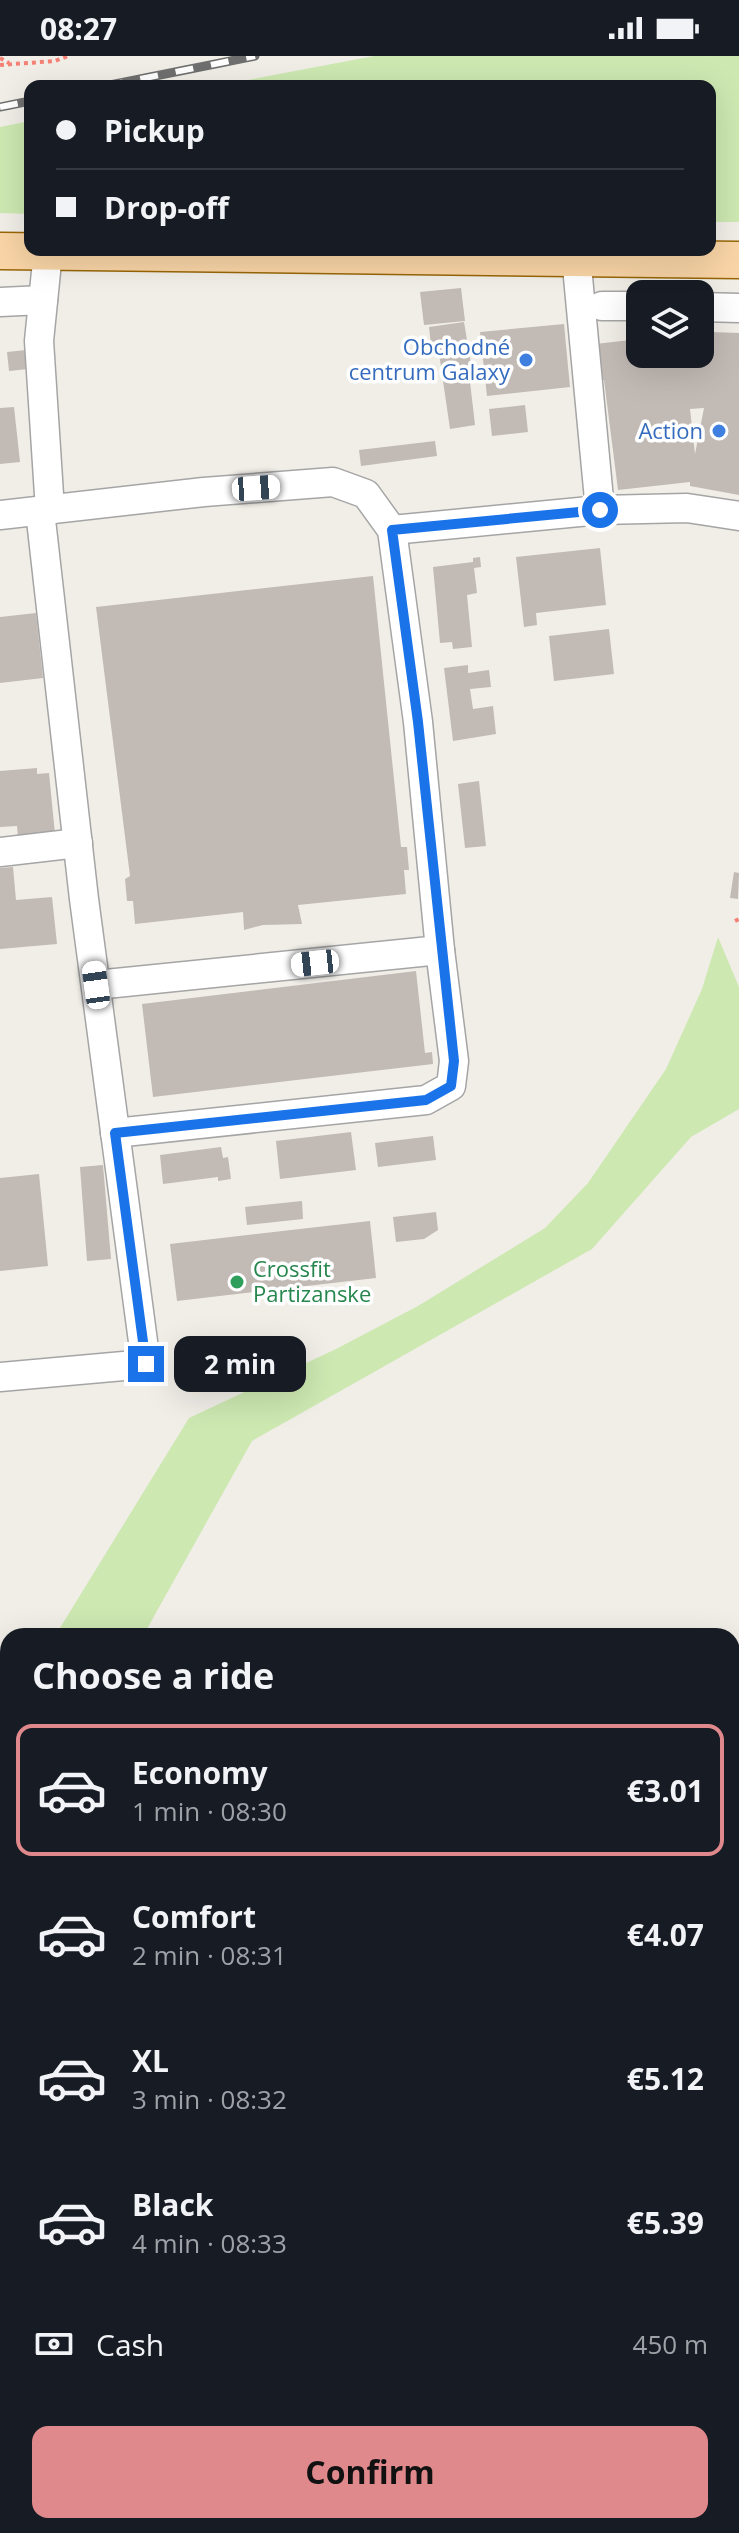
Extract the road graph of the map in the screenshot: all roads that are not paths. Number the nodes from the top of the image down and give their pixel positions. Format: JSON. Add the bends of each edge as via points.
{"nodes":[{"id":1,"x":0,"y":251,"type":"edge"},
{"id":2,"x":24,"y":252,"type":"edge"},
{"id":3,"x":48,"y":256,"type":"edge"},
{"id":4,"x":333,"y":256,"type":"edge"},
{"id":5,"x":576,"y":256,"type":"junction"},
{"id":6,"x":739,"y":260,"type":"edge"},
{"id":7,"x":43,"y":300,"type":"junction"},
{"id":8,"x":0,"y":302,"type":"edge"},
{"id":9,"x":602,"y":306,"type":"dead end"},
{"id":10,"x":626,"y":306,"type":"edge"},
{"id":11,"x":714,"y":307,"type":"edge"},
{"id":12,"x":739,"y":308,"type":"edge"},
{"id":13,"x":45,"y":510,"type":"junction"},
{"id":14,"x":600,"y":510,"type":"junction"},
{"id":15,"x":0,"y":515,"type":"edge"},
{"id":16,"x":739,"y":516,"type":"edge"},
{"id":17,"x":392,"y":530,"type":"junction"},
{"id":18,"x":78,"y":843,"type":"junction"},
{"id":19,"x":0,"y":852,"type":"edge"},
{"id":20,"x":440,"y":950,"type":"junction"},
{"id":21,"x":96,"y":985,"type":"junction"},
{"id":22,"x":115,"y":1133,"type":"junction"},
{"id":23,"x":0,"y":1377,"type":"edge"}],
"edges":[{"from":1,"to":2,"type":"main road"},
{"from":3,"to":7,"type":"lane"},
{"from":4,"to":5,"type":"main road"},
{"from":5,"to":6,"type":"main road"},
{"from":5,"to":14,"type":"lane"},
{"from":7,"to":8,"type":"lane"},
{"from":7,"to":13,"type":"lane","via":[[39,341]]},
{"from":9,"to":10,"type":"lane"},
{"from":11,"to":12,"type":"lane"},
{"from":13,"to":15,"type":"lane"},
{"from":13,"to":17,"type":"lane","via":[[333,482],[366,494]]},
{"from":13,"to":18,"type":"lane"},
{"from":14,"to":16,"type":"lane","via":[[687,508]]},
{"from":14,"to":17,"type":"lane"},
{"from":17,"to":20,"type":"lane","via":[[418,722]]},
{"from":18,"to":19,"type":"lane"},
{"from":18,"to":21,"type":"lane"},
{"from":20,"to":21,"type":"lane"},
{"from":20,"to":22,"type":"lane","via":[[454,1061],[451,1086],[426,1100]]},
{"from":21,"to":22,"type":"lane"},
{"from":22,"to":23,"type":"lane","via":[[146,1364]]}]}
